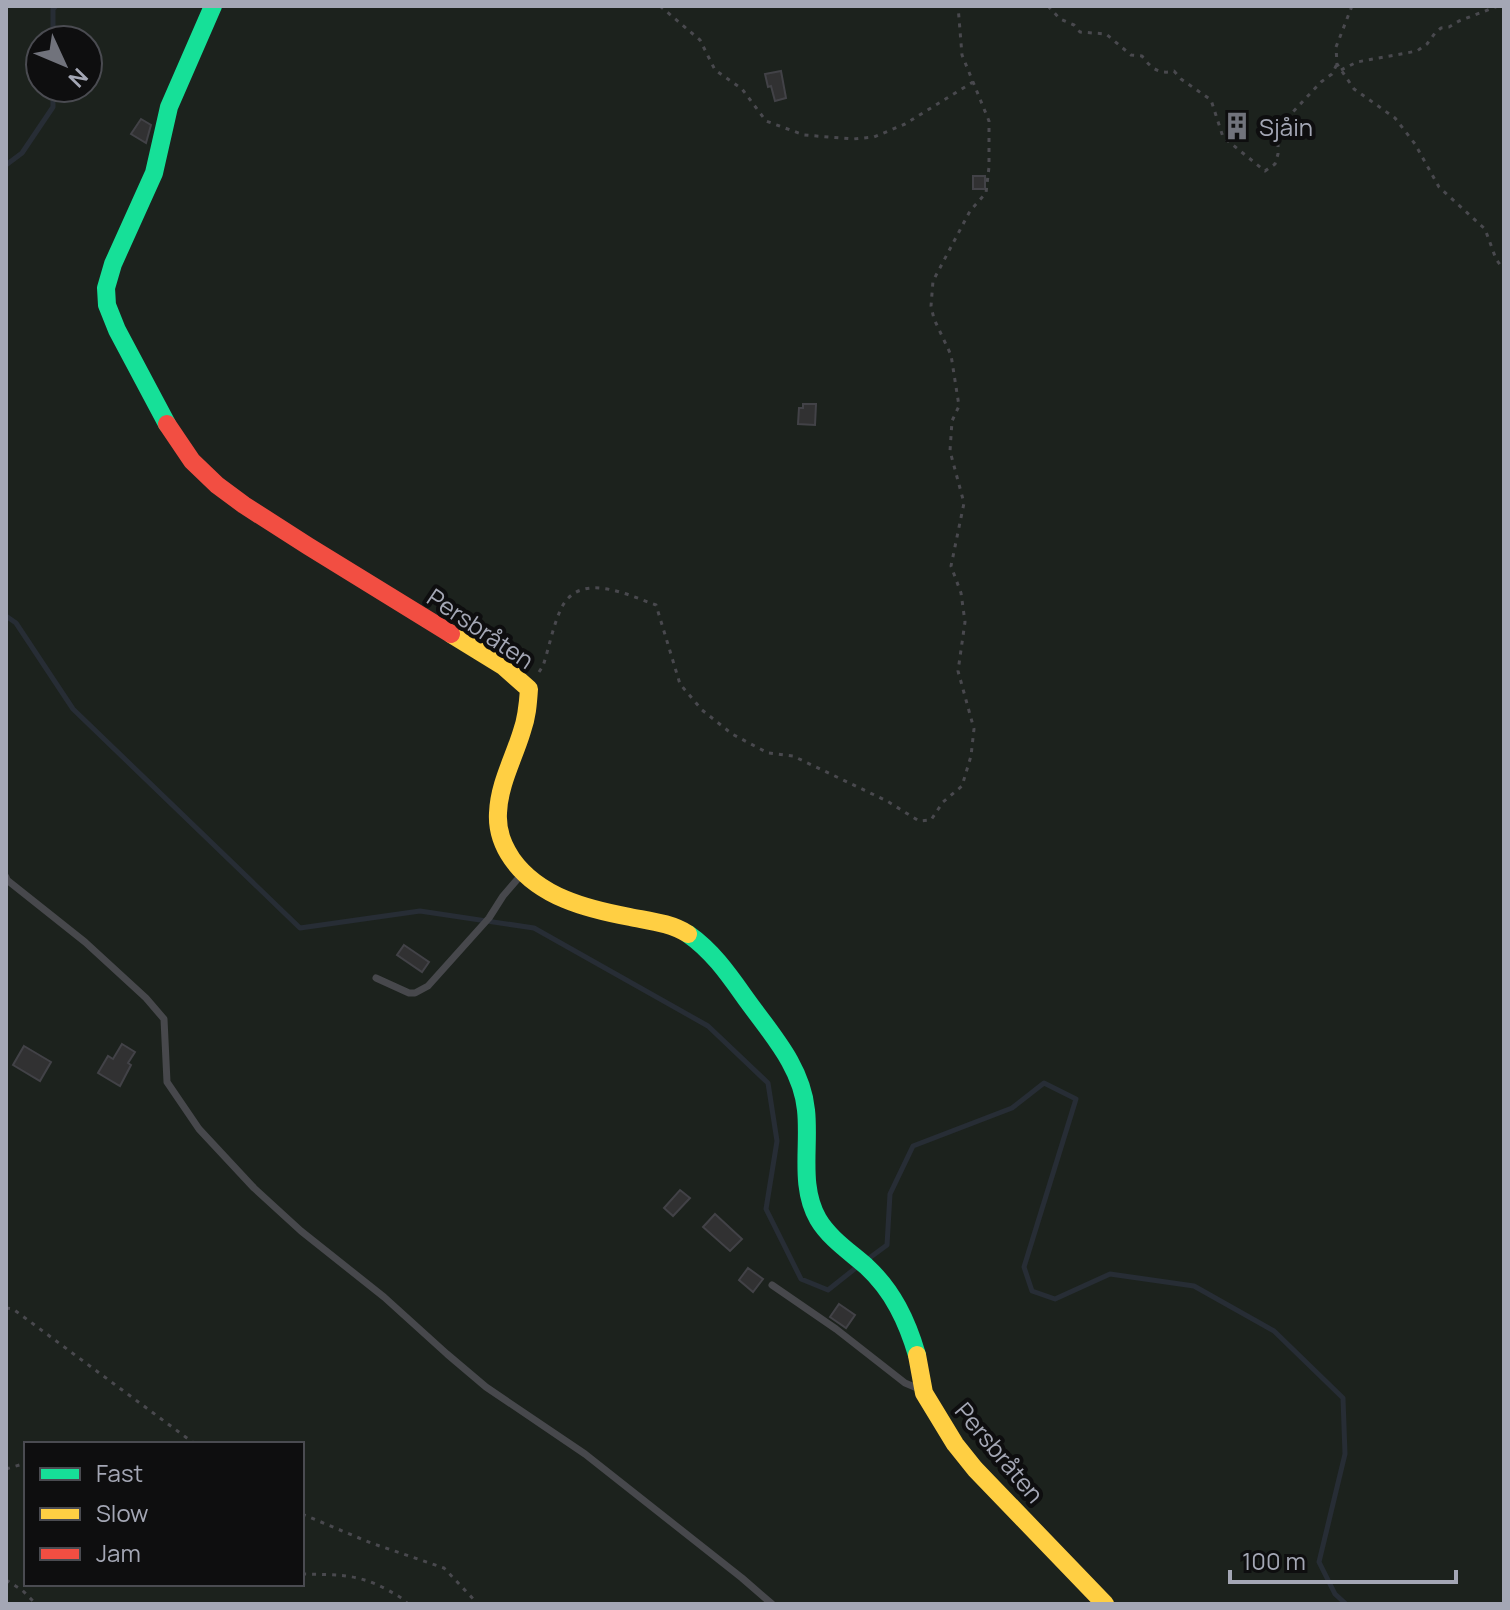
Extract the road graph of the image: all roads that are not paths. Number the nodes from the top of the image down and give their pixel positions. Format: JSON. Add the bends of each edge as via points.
{"nodes":[{"id":1,"x":213,"y":6,"type":"edge"},
{"id":2,"x":523,"y":873,"type":"junction"},
{"id":3,"x":6,"y":877,"type":"edge"},
{"id":4,"x":376,"y":978,"type":"dead end"},
{"id":5,"x":772,"y":1285,"type":"dead end"},
{"id":6,"x":922,"y":1390,"type":"junction"},
{"id":7,"x":772,"y":1604,"type":"edge"},
{"id":8,"x":1105,"y":1604,"type":"edge"}],
"edges":[{"from":1,"to":2,"type":"street","name":"Persbråten","via":[[169,107],[154,173],[113,264],[107,305],[169,427],[217,485],[503,666],[529,689],[527,714],[496,809],[498,834]]},
{"from":2,"to":4,"type":"lane","via":[[428,986],[409,993]]},
{"from":2,"to":6,"type":"street","name":"Persbråten","via":[[551,893],[591,910],[682,931],[718,962],[779,1042],[796,1074],[806,1103],[812,1204],[818,1219],[893,1297],[921,1366]]},
{"from":3,"to":7,"type":"lane","via":[[85,942],[164,1019],[167,1082],[199,1129],[254,1188],[486,1387],[585,1454]]},
{"from":5,"to":6,"type":"lane","via":[[905,1383]]},
{"from":6,"to":8,"type":"street","name":"Persbråten","via":[[949,1437],[977,1470]]}]}
